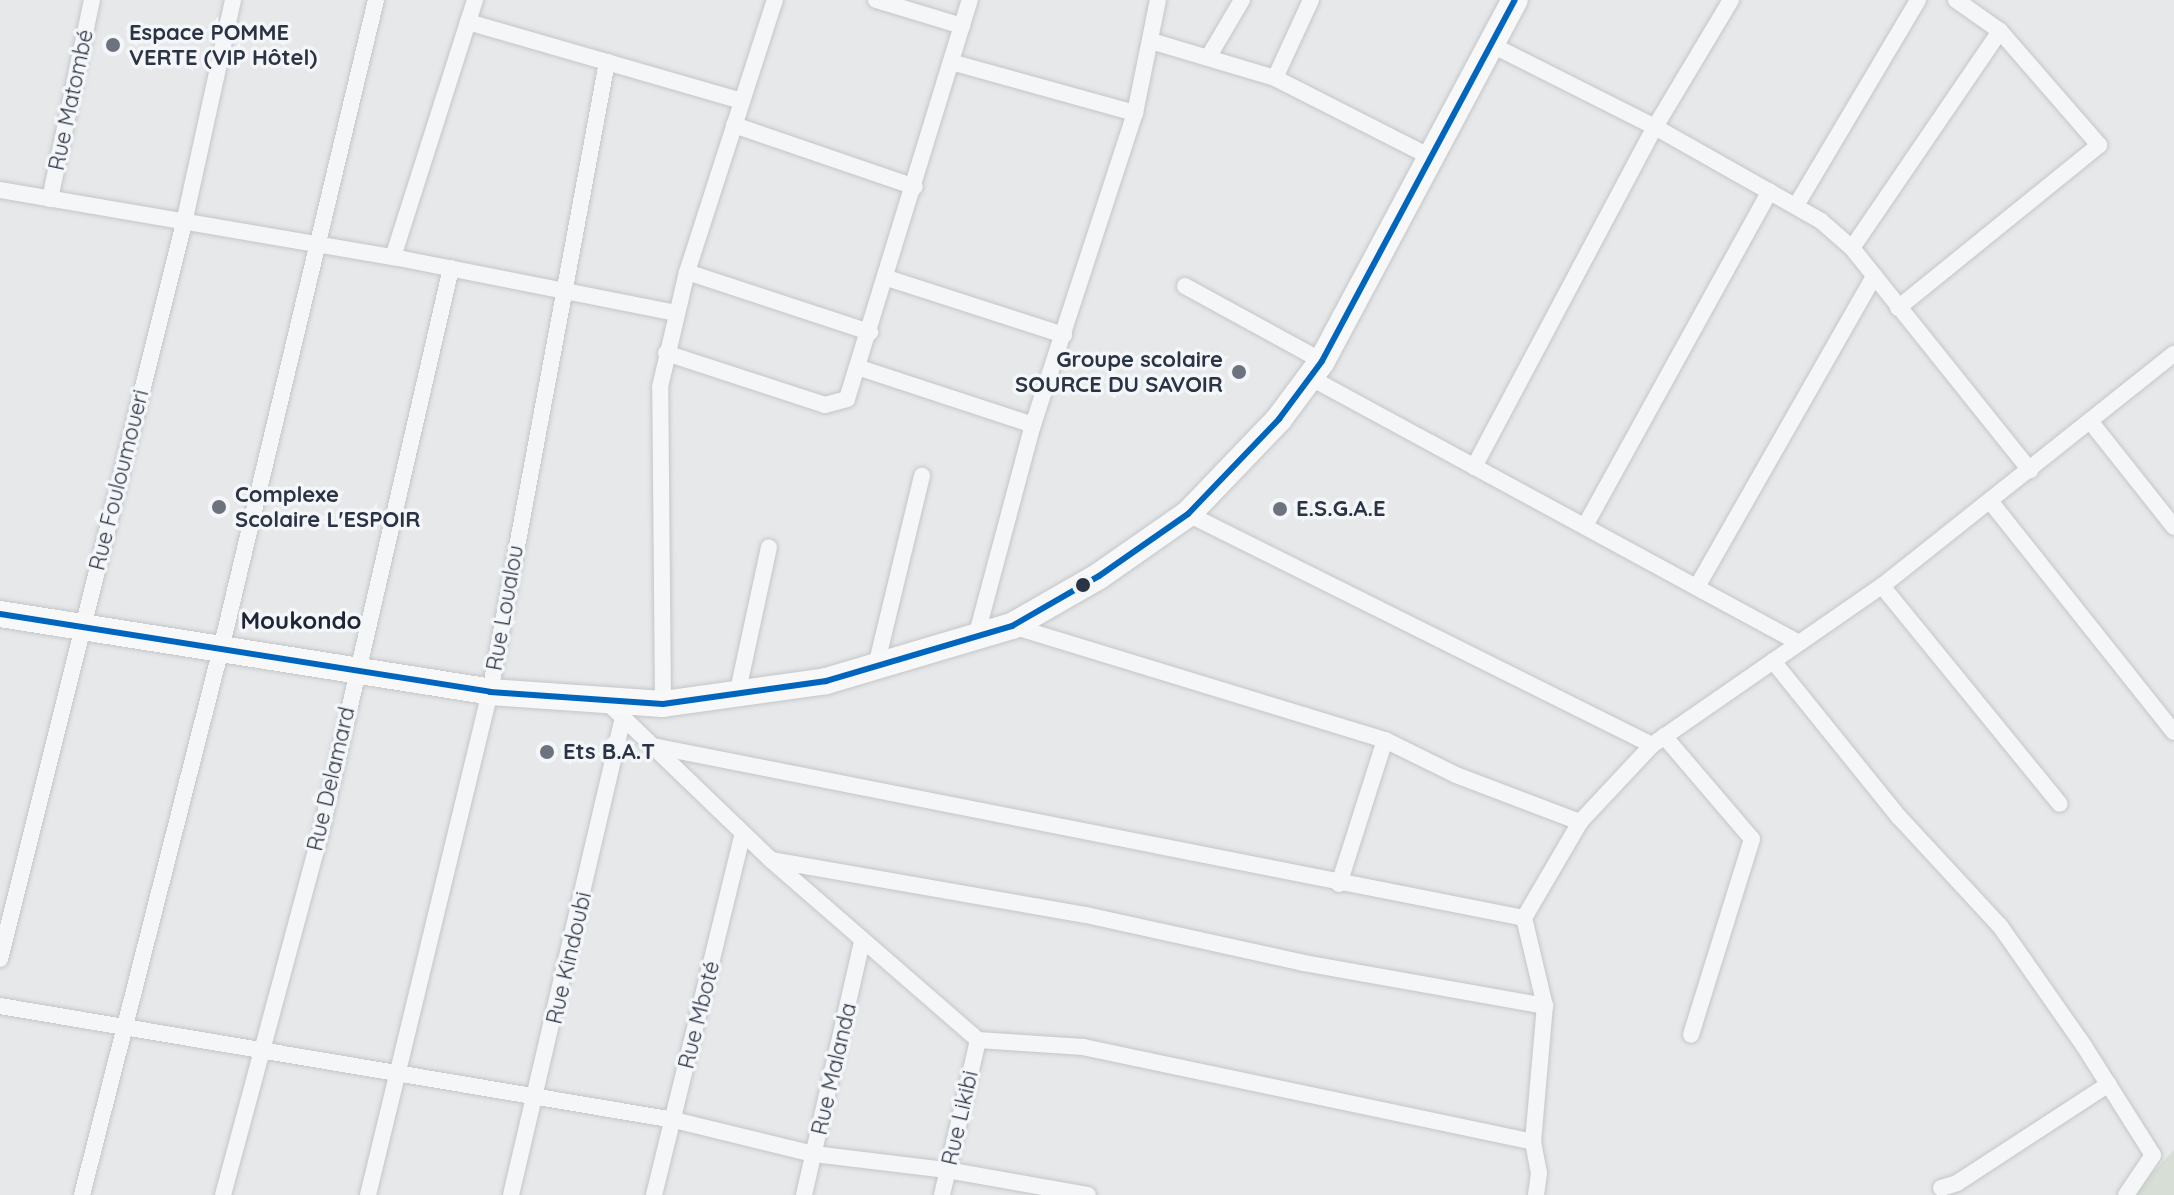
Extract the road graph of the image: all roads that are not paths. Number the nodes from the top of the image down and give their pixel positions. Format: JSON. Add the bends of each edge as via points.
{"nodes":[{"id":1,"x":92,"y":0,"type":"edge"},
{"id":2,"x":233,"y":0,"type":"edge"},
{"id":3,"x":376,"y":0,"type":"edge"},
{"id":4,"x":475,"y":0,"type":"edge"},
{"id":5,"x":775,"y":0,"type":"edge"},
{"id":6,"x":876,"y":0,"type":"edge"},
{"id":7,"x":970,"y":0,"type":"edge"},
{"id":8,"x":1158,"y":0,"type":"edge"},
{"id":9,"x":1242,"y":0,"type":"edge"},
{"id":10,"x":1311,"y":0,"type":"edge"},
{"id":11,"x":1515,"y":0,"type":"edge"},
{"id":12,"x":1731,"y":0,"type":"edge"},
{"id":13,"x":1918,"y":0,"type":"edge"},
{"id":14,"x":1956,"y":0,"type":"edge"},
{"id":15,"x":468,"y":22,"type":"junction"},
{"id":16,"x":962,"y":26,"type":"junction"},
{"id":17,"x":2000,"y":31,"type":"junction"},
{"id":18,"x":1151,"y":41,"type":"junction"},
{"id":19,"x":1492,"y":45,"type":"junction"},
{"id":20,"x":1209,"y":56,"type":"junction"},
{"id":21,"x":607,"y":62,"type":"junction"},
{"id":22,"x":951,"y":62,"type":"junction"},
{"id":23,"x":1275,"y":78,"type":"junction"},
{"id":24,"x":742,"y":101,"type":"junction"},
{"id":25,"x":1135,"y":113,"type":"junction"},
{"id":26,"x":734,"y":125,"type":"junction"},
{"id":27,"x":1655,"y":127,"type":"junction"},
{"id":28,"x":1429,"y":156,"type":"junction"},
{"id":29,"x":915,"y":187,"type":"junction"},
{"id":30,"x":0,"y":190,"type":"edge"},
{"id":31,"x":1770,"y":191,"type":"junction"},
{"id":32,"x":50,"y":199,"type":"junction"},
{"id":33,"x":1797,"y":204,"type":"junction"},
{"id":34,"x":184,"y":223,"type":"junction"},
{"id":35,"x":320,"y":247,"type":"junction"},
{"id":36,"x":1852,"y":248,"type":"junction"},
{"id":37,"x":393,"y":257,"type":"junction"},
{"id":38,"x":451,"y":268,"type":"junction"},
{"id":39,"x":687,"y":272,"type":"junction"},
{"id":40,"x":1874,"y":276,"type":"junction"},
{"id":41,"x":887,"y":278,"type":"junction"},
{"id":42,"x":1185,"y":286,"type":"dead end"},
{"id":43,"x":564,"y":290,"type":"junction"},
{"id":44,"x":1898,"y":308,"type":"junction"},
{"id":45,"x":676,"y":313,"type":"junction"},
{"id":46,"x":870,"y":332,"type":"junction"},
{"id":47,"x":1064,"y":335,"type":"junction"},
{"id":48,"x":666,"y":353,"type":"junction"},
{"id":49,"x":2174,"y":354,"type":"edge"},
{"id":50,"x":860,"y":368,"type":"junction"},
{"id":51,"x":1316,"y":369,"type":"junction"},
{"id":52,"x":2090,"y":421,"type":"junction"},
{"id":53,"x":1033,"y":425,"type":"junction"},
{"id":54,"x":1474,"y":467,"type":"junction"},
{"id":55,"x":2030,"y":470,"type":"junction"},
{"id":56,"x":922,"y":476,"type":"dead end"},
{"id":57,"x":1990,"y":501,"type":"junction"},
{"id":58,"x":1188,"y":514,"type":"junction"},
{"id":59,"x":1586,"y":524,"type":"junction"},
{"id":60,"x":2174,"y":527,"type":"edge"},
{"id":61,"x":769,"y":547,"type":"dead end"},
{"id":62,"x":1698,"y":585,"type":"junction"},
{"id":63,"x":1882,"y":586,"type":"junction"},
{"id":64,"x":0,"y":614,"type":"edge"},
{"id":65,"x":82,"y":626,"type":"junction"},
{"id":66,"x":1012,"y":626,"type":"junction"},
{"id":67,"x":976,"y":637,"type":"junction"},
{"id":68,"x":1799,"y":643,"type":"junction"},
{"id":69,"x":221,"y":649,"type":"junction"},
{"id":70,"x":1773,"y":661,"type":"junction"},
{"id":71,"x":875,"y":670,"type":"junction"},
{"id":72,"x":355,"y":671,"type":"junction"},
{"id":73,"x":490,"y":692,"type":"junction"},
{"id":74,"x":737,"y":695,"type":"junction"},
{"id":75,"x":663,"y":704,"type":"junction"},
{"id":76,"x":615,"y":711,"type":"junction"},
{"id":77,"x":2174,"y":732,"type":"edge"},
{"id":78,"x":1385,"y":740,"type":"junction"},
{"id":79,"x":1658,"y":740,"type":"junction"},
{"id":80,"x":653,"y":746,"type":"junction"},
{"id":81,"x":2060,"y":804,"type":"dead end"},
{"id":82,"x":1580,"y":822,"type":"junction"},
{"id":83,"x":743,"y":834,"type":"junction"},
{"id":84,"x":771,"y":860,"type":"junction"},
{"id":85,"x":1339,"y":884,"type":"junction"},
{"id":86,"x":1524,"y":918,"type":"junction"},
{"id":87,"x":862,"y":942,"type":"junction"},
{"id":88,"x":0,"y":959,"type":"edge"},
{"id":89,"x":0,"y":1006,"type":"edge"},
{"id":90,"x":1545,"y":1006,"type":"junction"},
{"id":91,"x":124,"y":1030,"type":"junction"},
{"id":92,"x":1691,"y":1035,"type":"dead end"},
{"id":93,"x":978,"y":1040,"type":"junction"},
{"id":94,"x":261,"y":1049,"type":"junction"},
{"id":95,"x":401,"y":1073,"type":"junction"},
{"id":96,"x":2109,"y":1084,"type":"junction"},
{"id":97,"x":537,"y":1096,"type":"junction"},
{"id":98,"x":674,"y":1120,"type":"junction"},
{"id":99,"x":1533,"y":1142,"type":"junction"},
{"id":100,"x":814,"y":1154,"type":"junction"},
{"id":101,"x":947,"y":1170,"type":"junction"},
{"id":102,"x":1941,"y":1188,"type":"dead end"},
{"id":103,"x":82,"y":1195,"type":"edge"},
{"id":104,"x":223,"y":1195,"type":"edge"},
{"id":105,"x":368,"y":1195,"type":"edge"},
{"id":106,"x":511,"y":1195,"type":"edge"},
{"id":107,"x":654,"y":1195,"type":"edge"},
{"id":108,"x":804,"y":1195,"type":"edge"},
{"id":109,"x":942,"y":1195,"type":"edge"},
{"id":110,"x":1088,"y":1195,"type":"edge"},
{"id":111,"x":1536,"y":1195,"type":"edge"},
{"id":112,"x":2126,"y":1195,"type":"edge"}],
"edges":[{"from":1,"to":32,"type":"street","name":"Rue Matombé"},
{"from":2,"to":34,"type":"street","name":"Rue Fouloumoueri"},
{"from":3,"to":35,"type":"street"},
{"from":4,"to":15,"type":"street"},
{"from":5,"to":24,"type":"street"},
{"from":6,"to":16,"type":"street"},
{"from":7,"to":16,"type":"street"},
{"from":8,"to":18,"type":"street"},
{"from":9,"to":20,"type":"street"},
{"from":10,"to":23,"type":"street"},
{"from":11,"to":19,"type":"main road"},
{"from":12,"to":27,"type":"street"},
{"from":13,"to":33,"type":"street"},
{"from":14,"to":17,"type":"street"},
{"from":15,"to":21,"type":"street"},
{"from":15,"to":37,"type":"street"},
{"from":16,"to":22,"type":"street"},
{"from":17,"to":36,"type":"street"},
{"from":17,"to":44,"type":"street","via":[[2099,145]]},
{"from":18,"to":20,"type":"street"},
{"from":18,"to":25,"type":"street"},
{"from":19,"to":27,"type":"street"},
{"from":19,"to":28,"type":"main road"},
{"from":20,"to":23,"type":"street"},
{"from":21,"to":24,"type":"street"},
{"from":21,"to":43,"type":"street","name":"Rue Loualou"},
{"from":22,"to":25,"type":"street"},
{"from":22,"to":29,"type":"street"},
{"from":23,"to":28,"type":"street"},
{"from":24,"to":26,"type":"street"},
{"from":25,"to":47,"type":"street"},
{"from":26,"to":29,"type":"street"},
{"from":26,"to":39,"type":"street"},
{"from":27,"to":31,"type":"street"},
{"from":27,"to":54,"type":"street"},
{"from":28,"to":51,"type":"main road"},
{"from":29,"to":41,"type":"street"},
{"from":30,"to":32,"type":"street"},
{"from":31,"to":33,"type":"street"},
{"from":31,"to":59,"type":"street"},
{"from":32,"to":34,"type":"street"},
{"from":33,"to":36,"type":"street"},
{"from":34,"to":35,"type":"street"},
{"from":34,"to":65,"type":"street","name":"Rue Fouloumoueri"},
{"from":35,"to":37,"type":"street"},
{"from":35,"to":69,"type":"street"},
{"from":36,"to":40,"type":"street"},
{"from":37,"to":38,"type":"street"},
{"from":38,"to":43,"type":"street"},
{"from":38,"to":72,"type":"street","name":"Rue Delamard"},
{"from":39,"to":45,"type":"street"},
{"from":39,"to":46,"type":"street"},
{"from":40,"to":44,"type":"street"},
{"from":40,"to":62,"type":"street"},
{"from":41,"to":46,"type":"street"},
{"from":41,"to":47,"type":"street"},
{"from":42,"to":51,"type":"street"},
{"from":43,"to":45,"type":"street"},
{"from":43,"to":73,"type":"street","name":"Rue Loualou"},
{"from":44,"to":55,"type":"street"},
{"from":45,"to":48,"type":"street"},
{"from":46,"to":50,"type":"street"},
{"from":47,"to":53,"type":"street"},
{"from":48,"to":50,"type":"street","via":[[825,405],[847,399]]},
{"from":48,"to":75,"type":"street","via":[[659,433]]},
{"from":49,"to":52,"type":"street"},
{"from":50,"to":53,"type":"street"},
{"from":51,"to":54,"type":"street"},
{"from":51,"to":58,"type":"main road","via":[[1279,419]]},
{"from":52,"to":55,"type":"street"},
{"from":52,"to":60,"type":"street"},
{"from":53,"to":67,"type":"street"},
{"from":54,"to":59,"type":"street"},
{"from":55,"to":57,"type":"street"},
{"from":56,"to":71,"type":"street"},
{"from":57,"to":63,"type":"street"},
{"from":57,"to":77,"type":"street"},
{"from":58,"to":66,"type":"main road","via":[[1099,576]]},
{"from":58,"to":79,"type":"street"},
{"from":59,"to":62,"type":"street"},
{"from":61,"to":74,"type":"street"},
{"from":62,"to":68,"type":"street"},
{"from":63,"to":68,"type":"street"},
{"from":63,"to":81,"type":"street"},
{"from":64,"to":65,"type":"main road"},
{"from":65,"to":69,"type":"main road"},
{"from":65,"to":88,"type":"street","name":"Rue Fouloumoueri"},
{"from":66,"to":67,"type":"main road"},
{"from":66,"to":78,"type":"street"},
{"from":67,"to":71,"type":"main road"},
{"from":68,"to":70,"type":"street"},
{"from":69,"to":72,"type":"main road"},
{"from":69,"to":91,"type":"street"},
{"from":70,"to":79,"type":"street"},
{"from":70,"to":96,"type":"street","via":[[1899,817],[2000,926]]},
{"from":71,"to":74,"type":"main road"},
{"from":72,"to":73,"type":"main road"},
{"from":72,"to":94,"type":"street","name":"Rue Delamard","via":[[320,836]]},
{"from":73,"to":76,"type":"main road"},
{"from":73,"to":95,"type":"street","name":"Rue Loualou"},
{"from":74,"to":75,"type":"main road"},
{"from":75,"to":76,"type":"main road"},
{"from":76,"to":80,"type":"street"},
{"from":76,"to":97,"type":"street","name":"Rue Kindoubi"},
{"from":78,"to":82,"type":"street","via":[[1456,775]]},
{"from":78,"to":85,"type":"street"},
{"from":79,"to":82,"type":"street"},
{"from":79,"to":92,"type":"street","via":[[1752,839]]},
{"from":80,"to":83,"type":"street"},
{"from":80,"to":85,"type":"street","via":[[1052,821]]},
{"from":82,"to":86,"type":"street"},
{"from":83,"to":84,"type":"street"},
{"from":83,"to":98,"type":"street","name":"Rue Mboté"},
{"from":84,"to":87,"type":"street"},
{"from":84,"to":90,"type":"street","via":[[1026,903],[1304,963]]},
{"from":85,"to":86,"type":"street"},
{"from":86,"to":90,"type":"street"},
{"from":87,"to":93,"type":"street"},
{"from":87,"to":100,"type":"street","name":"Rue Malanda"},
{"from":89,"to":91,"type":"street"},
{"from":90,"to":99,"type":"street"},
{"from":91,"to":94,"type":"street"},
{"from":91,"to":103,"type":"street"},
{"from":93,"to":99,"type":"street","via":[[1083,1047]]},
{"from":93,"to":101,"type":"street","name":"Rue Likibi"},
{"from":94,"to":95,"type":"street"},
{"from":94,"to":104,"type":"street","name":"Rue Delamard"},
{"from":95,"to":97,"type":"street"},
{"from":95,"to":105,"type":"street","name":"Rue Loualou"},
{"from":96,"to":102,"type":"street","via":[[1957,1183]]},
{"from":96,"to":112,"type":"street","via":[[2153,1155]]},
{"from":97,"to":98,"type":"street"},
{"from":97,"to":106,"type":"street","name":"Rue Kindoubi"},
{"from":98,"to":100,"type":"street"},
{"from":98,"to":107,"type":"street","name":"Rue Mboté"},
{"from":99,"to":111,"type":"street","via":[[1539,1173]]},
{"from":100,"to":101,"type":"street"},
{"from":100,"to":108,"type":"street","name":"Rue Malanda"},
{"from":101,"to":109,"type":"street","name":"Rue Likibi"},
{"from":101,"to":110,"type":"street"}]}
